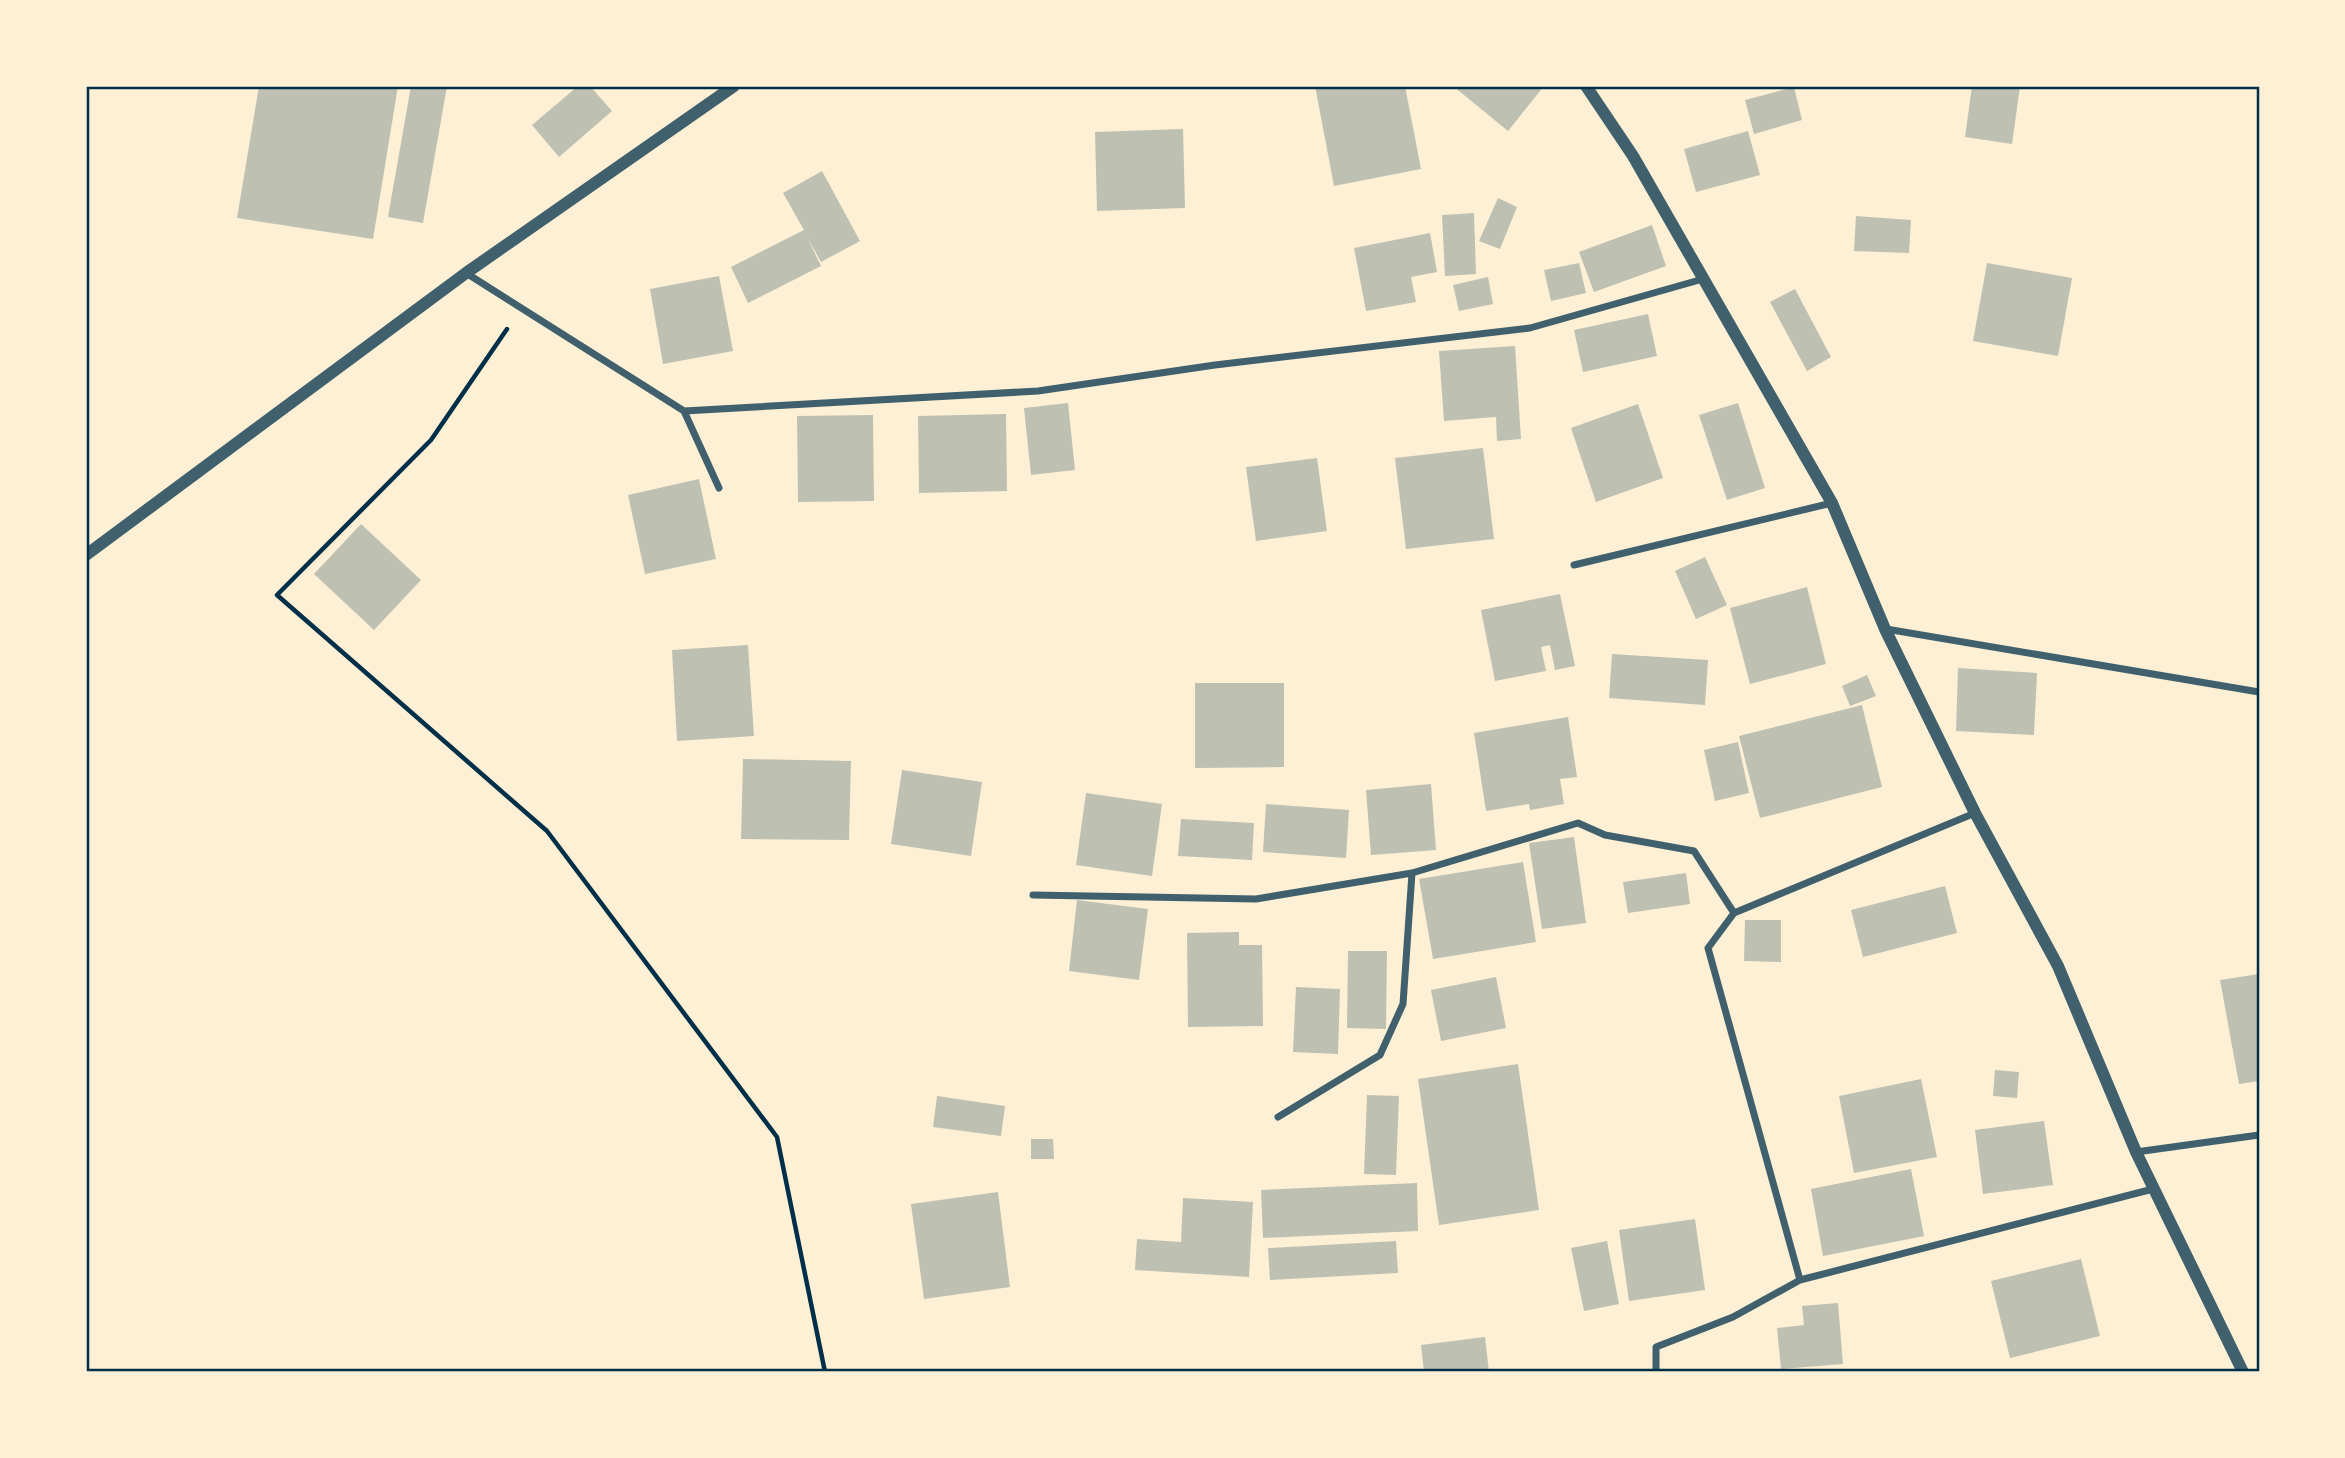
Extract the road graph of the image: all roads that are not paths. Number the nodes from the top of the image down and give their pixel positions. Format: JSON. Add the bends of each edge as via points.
{"nodes":[{"id":1,"x":734,"y":86,"type":"edge"},
{"id":2,"x":1586,"y":86,"type":"edge"},
{"id":3,"x":466,"y":273,"type":"junction"},
{"id":4,"x":1703,"y":279,"type":"junction"},
{"id":5,"x":684,"y":411,"type":"junction"},
{"id":6,"x":719,"y":488,"type":"dead end"},
{"id":7,"x":1832,"y":503,"type":"junction"},
{"id":8,"x":86,"y":555,"type":"edge"},
{"id":9,"x":1574,"y":565,"type":"dead end"},
{"id":10,"x":1885,"y":629,"type":"junction"},
{"id":11,"x":2259,"y":692,"type":"edge"},
{"id":12,"x":1975,"y":813,"type":"junction"},
{"id":13,"x":1412,"y":873,"type":"junction"},
{"id":14,"x":1033,"y":895,"type":"dead end"},
{"id":15,"x":1734,"y":913,"type":"junction"},
{"id":16,"x":1278,"y":1117,"type":"dead end"},
{"id":17,"x":2259,"y":1135,"type":"edge"},
{"id":18,"x":2136,"y":1152,"type":"junction"},
{"id":19,"x":2153,"y":1189,"type":"junction"},
{"id":20,"x":1800,"y":1280,"type":"junction"},
{"id":21,"x":1656,"y":1372,"type":"edge"},
{"id":22,"x":2243,"y":1372,"type":"edge"}],
"edges":[{"from":1,"to":3,"type":"street"},
{"from":2,"to":4,"type":"street","via":[[1633,156]]},
{"from":3,"to":5,"type":"street"},
{"from":3,"to":8,"type":"street"},
{"from":4,"to":5,"type":"street","via":[[1530,328],[1038,391]]},
{"from":4,"to":7,"type":"street"},
{"from":5,"to":6,"type":"street"},
{"from":7,"to":9,"type":"street"},
{"from":7,"to":10,"type":"street"},
{"from":10,"to":11,"type":"street"},
{"from":10,"to":12,"type":"street"},
{"from":12,"to":15,"type":"street"},
{"from":12,"to":18,"type":"street","via":[[2058,965]]},
{"from":13,"to":14,"type":"street","via":[[1256,899]]},
{"from":13,"to":15,"type":"street","via":[[1578,823],[1605,835],[1694,851]]},
{"from":13,"to":16,"type":"street","via":[[1404,1004],[1380,1055]]},
{"from":15,"to":20,"type":"street","via":[[1708,948]]},
{"from":17,"to":18,"type":"street"},
{"from":18,"to":19,"type":"street"},
{"from":19,"to":20,"type":"street"},
{"from":19,"to":22,"type":"street"},
{"from":20,"to":21,"type":"street","via":[[1733,1317],[1657,1347]]}]}
